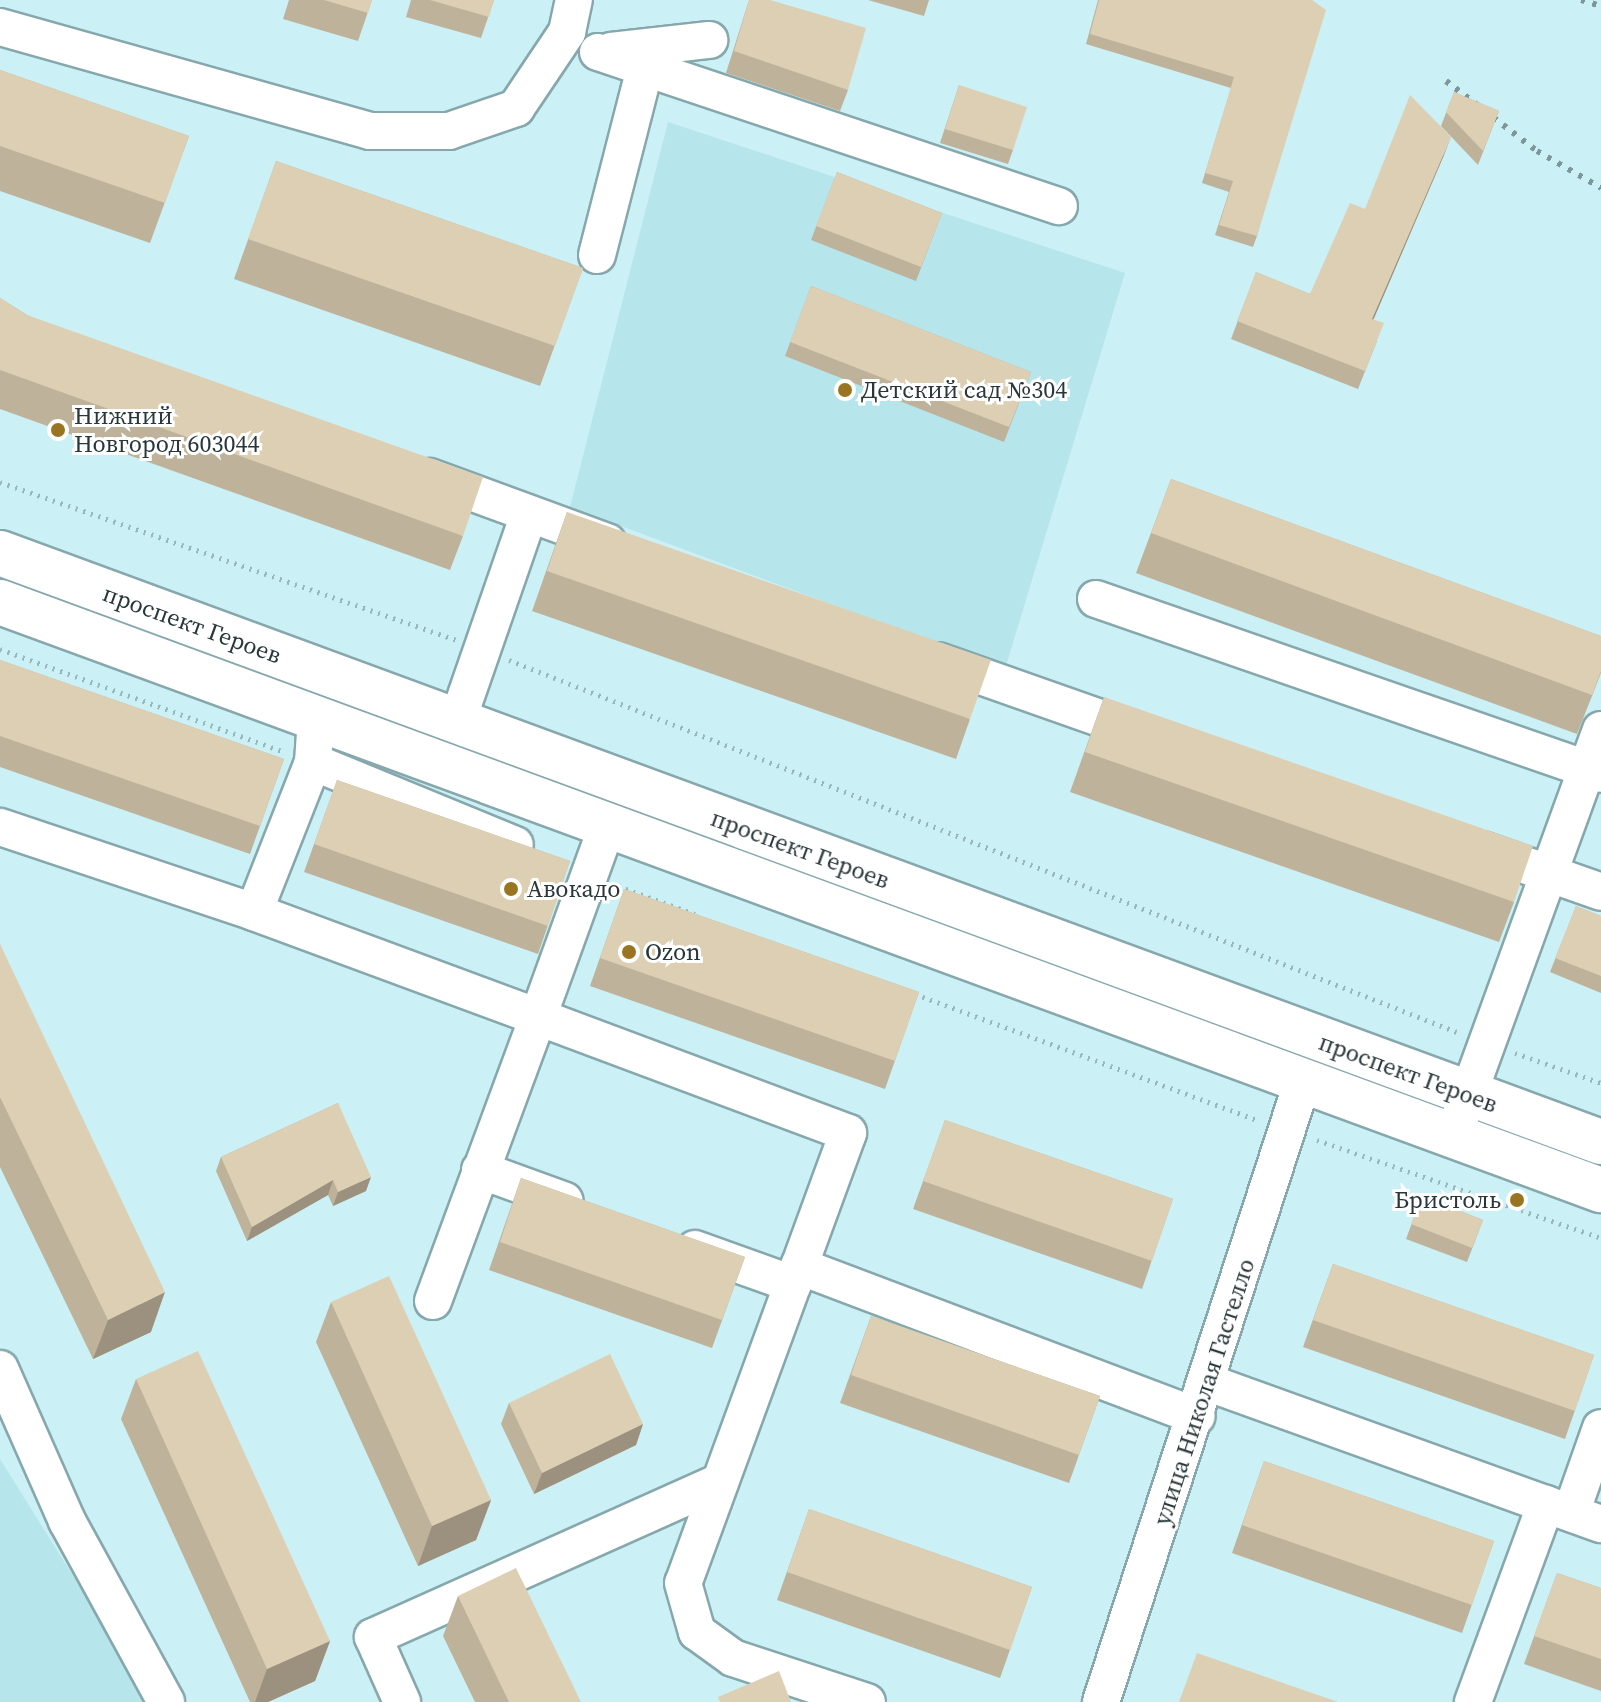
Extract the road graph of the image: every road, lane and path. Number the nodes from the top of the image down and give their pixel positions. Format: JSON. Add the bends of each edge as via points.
{"nodes":[{"id":1,"x":574,"y":0,"type":"edge"},
{"id":2,"x":0,"y":27,"type":"edge"},
{"id":3,"x":709,"y":40,"type":"dead end"},
{"id":4,"x":598,"y":52,"type":"junction"},
{"id":5,"x":550,"y":57,"type":"junction"},
{"id":6,"x":645,"y":68,"type":"junction"},
{"id":7,"x":1059,"y":206,"type":"dead end"},
{"id":8,"x":597,"y":255,"type":"dead end"},
{"id":9,"x":397,"y":465,"type":"edge"},
{"id":10,"x":0,"y":482,"type":"edge"},
{"id":11,"x":529,"y":514,"type":"junction"},
{"id":12,"x":0,"y":553,"type":"edge"},
{"id":13,"x":646,"y":556,"type":"edge"},
{"id":14,"x":1096,"y":599,"type":"dead end"},
{"id":15,"x":0,"y":602,"type":"edge"},
{"id":16,"x":0,"y":649,"type":"edge"},
{"id":17,"x":482,"y":649,"type":"junction"},
{"id":18,"x":911,"y":651,"type":"edge"},
{"id":19,"x":316,"y":718,"type":"junction"},
{"id":20,"x":457,"y":722,"type":"junction"},
{"id":21,"x":1601,"y":730,"type":"edge"},
{"id":22,"x":1177,"y":745,"type":"edge"},
{"id":23,"x":313,"y":762,"type":"junction"},
{"id":24,"x":1594,"y":772,"type":"edge"},
{"id":25,"x":608,"y":824,"type":"junction"},
{"id":26,"x":0,"y":827,"type":"edge"},
{"id":27,"x":1444,"y":837,"type":"edge"},
{"id":28,"x":564,"y":865,"type":"junction"},
{"id":29,"x":1548,"y":873,"type":"junction"},
{"id":30,"x":1601,"y":892,"type":"edge"},
{"id":31,"x":254,"y":912,"type":"junction"},
{"id":32,"x":706,"y":918,"type":"edge"},
{"id":33,"x":900,"y":989,"type":"edge"},
{"id":34,"x":538,"y":1017,"type":"junction"},
{"id":35,"x":1487,"y":1043,"type":"junction"},
{"id":36,"x":1303,"y":1080,"type":"junction"},
{"id":37,"x":1601,"y":1083,"type":"edge"},
{"id":38,"x":1461,"y":1115,"type":"junction"},
{"id":39,"x":1287,"y":1130,"type":"junction"},
{"id":40,"x":1601,"y":1142,"type":"edge"},
{"id":41,"x":480,"y":1170,"type":"junction"},
{"id":42,"x":1601,"y":1190,"type":"edge"},
{"id":43,"x":599,"y":1214,"type":"edge"},
{"id":44,"x":659,"y":1235,"type":"edge"},
{"id":45,"x":1601,"y":1238,"type":"edge"},
{"id":46,"x":796,"y":1275,"type":"junction"},
{"id":47,"x":433,"y":1301,"type":"dead end"},
{"id":48,"x":0,"y":1369,"type":"edge"},
{"id":49,"x":1203,"y":1399,"type":"junction"},
{"id":50,"x":1601,"y":1428,"type":"edge"},
{"id":51,"x":720,"y":1482,"type":"junction"},
{"id":52,"x":1573,"y":1514,"type":"edge"},
{"id":53,"x":166,"y":1702,"type":"edge"},
{"id":54,"x":402,"y":1702,"type":"edge"},
{"id":55,"x":867,"y":1702,"type":"edge"},
{"id":56,"x":1101,"y":1702,"type":"edge"},
{"id":57,"x":1473,"y":1702,"type":"edge"}],
"edges":[{"from":1,"to":5,"type":"street","via":[[567,32]]},
{"from":2,"to":5,"type":"street","via":[[370,131],[449,131],[516,108]]},
{"from":3,"to":4,"type":"street"},
{"from":4,"to":5,"type":"street"},
{"from":4,"to":6,"type":"street"},
{"from":6,"to":7,"type":"street"},
{"from":6,"to":8,"type":"street"},
{"from":9,"to":11,"type":"street"},
{"from":10,"to":17,"type":"path"},
{"from":11,"to":13,"type":"street"},
{"from":11,"to":17,"type":"street"},
{"from":12,"to":20,"type":"main road","name":"проспект Героев"},
{"from":14,"to":24,"type":"street"},
{"from":15,"to":19,"type":"main road","name":"проспект Героев"},
{"from":16,"to":23,"type":"path"},
{"from":17,"to":20,"type":"street"},
{"from":17,"to":35,"type":"path"},
{"from":18,"to":22,"type":"street"},
{"from":19,"to":23,"type":"street"},
{"from":19,"to":25,"type":"main road","name":"проспект Героев"},
{"from":20,"to":38,"type":"main road","name":"проспект Героев"},
{"from":21,"to":24,"type":"street"},
{"from":23,"to":28,"type":"street"},
{"from":23,"to":31,"type":"street"},
{"from":24,"to":29,"type":"street"},
{"from":25,"to":28,"type":"street"},
{"from":25,"to":36,"type":"main road","name":"проспект Героев"},
{"from":26,"to":31,"type":"street"},
{"from":27,"to":29,"type":"street"},
{"from":28,"to":32,"type":"path"},
{"from":28,"to":34,"type":"street"},
{"from":29,"to":30,"type":"street"},
{"from":29,"to":35,"type":"street"},
{"from":31,"to":34,"type":"street"},
{"from":33,"to":39,"type":"path"},
{"from":34,"to":41,"type":"street"},
{"from":34,"to":46,"type":"street","via":[[848,1133]]},
{"from":35,"to":37,"type":"path"},
{"from":35,"to":38,"type":"street"},
{"from":36,"to":38,"type":"main road","name":"проспект Героев"},
{"from":36,"to":39,"type":"street","name":"улица Николая Гастелло"},
{"from":38,"to":40,"type":"main road","name":"проспект Героев"},
{"from":38,"to":42,"type":"main road","name":"проспект Героев"},
{"from":39,"to":45,"type":"path"},
{"from":39,"to":49,"type":"street","name":"улица Николая Гастелло"},
{"from":41,"to":43,"type":"street"},
{"from":41,"to":47,"type":"street"},
{"from":44,"to":46,"type":"street"},
{"from":46,"to":49,"type":"street"},
{"from":46,"to":51,"type":"street"},
{"from":48,"to":53,"type":"street","via":[[67,1521]]},
{"from":49,"to":52,"type":"street"},
{"from":49,"to":56,"type":"street","name":"улица Николая Гастелло"},
{"from":50,"to":52,"type":"street"},
{"from":51,"to":54,"type":"street","via":[[373,1637]]},
{"from":51,"to":55,"type":"street","via":[[683,1583],[697,1632],[733,1658]]},
{"from":52,"to":57,"type":"street"}]}
